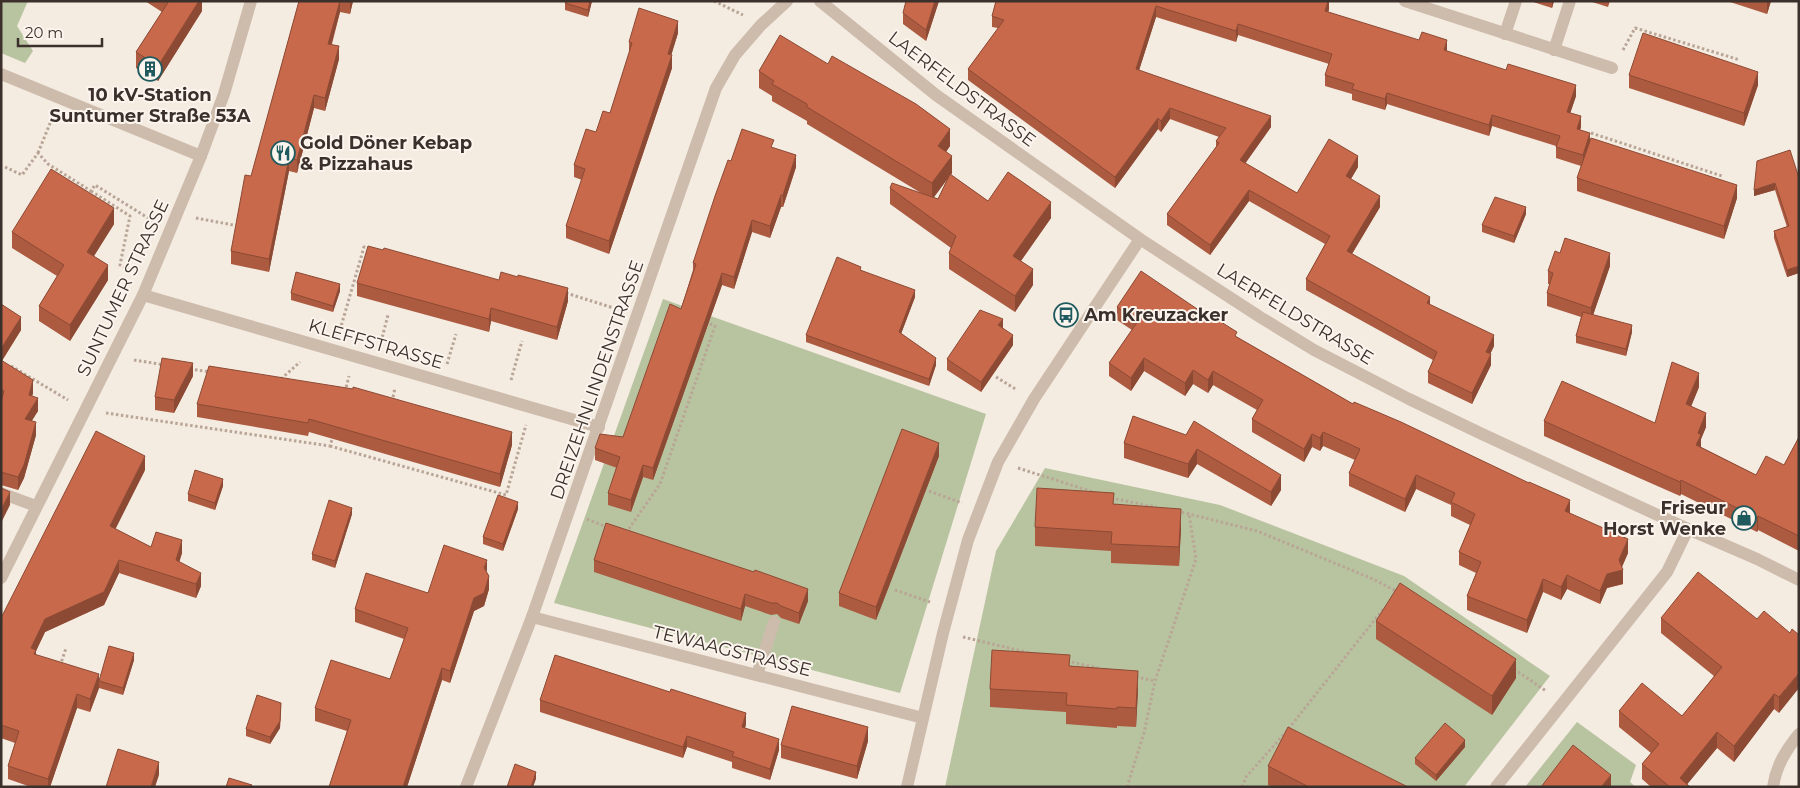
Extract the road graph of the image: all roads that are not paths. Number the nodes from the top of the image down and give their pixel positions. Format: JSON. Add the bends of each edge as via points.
{"nodes":[{"id":1,"x":251,"y":1,"type":"edge"},
{"id":2,"x":787,"y":1,"type":"edge"},
{"id":3,"x":1405,"y":1,"type":"edge"},
{"id":4,"x":1516,"y":1,"type":"edge"},
{"id":5,"x":1570,"y":1,"type":"edge"},
{"id":6,"x":822,"y":2,"type":"edge"},
{"id":7,"x":1506,"y":34,"type":"junction"},
{"id":8,"x":1554,"y":50,"type":"junction"},
{"id":9,"x":1612,"y":68,"type":"road end"},
{"id":10,"x":1,"y":74,"type":"edge"},
{"id":11,"x":200,"y":156,"type":"junction"},
{"id":12,"x":1140,"y":239,"type":"junction"},
{"id":13,"x":142,"y":295,"type":"junction"},
{"id":14,"x":599,"y":427,"type":"junction"},
{"id":15,"x":1,"y":493,"type":"edge"},
{"id":16,"x":36,"y":506,"type":"junction"},
{"id":17,"x":1688,"y":529,"type":"junction"},
{"id":18,"x":1,"y":578,"type":"edge"},
{"id":19,"x":1799,"y":580,"type":"edge"},
{"id":20,"x":532,"y":617,"type":"junction"},
{"id":21,"x":774,"y":622,"type":"dead end"},
{"id":22,"x":757,"y":675,"type":"junction"},
{"id":23,"x":924,"y":718,"type":"junction"},
{"id":24,"x":1799,"y":734,"type":"edge"},
{"id":25,"x":466,"y":787,"type":"edge"},
{"id":26,"x":907,"y":787,"type":"edge"},
{"id":27,"x":1496,"y":787,"type":"edge"},
{"id":28,"x":1773,"y":787,"type":"edge"}],
"edges":[{"from":1,"to":11,"type":"street","name":"SUNTUMER STRASSE","via":[[224,94]]},
{"from":2,"to":14,"type":"street","name":"DREIZEHNLINDENSTRASSE","via":[[735,55],[716,88]]},
{"from":3,"to":7,"type":"street"},
{"from":4,"to":7,"type":"street"},
{"from":5,"to":8,"type":"street"},
{"from":6,"to":12,"type":"street","name":"LAERFELDSTRASSE","via":[[936,95]]},
{"from":7,"to":8,"type":"street"},
{"from":8,"to":9,"type":"street"},
{"from":10,"to":11,"type":"street"},
{"from":11,"to":13,"type":"street","name":"SUNTUMER STRASSE"},
{"from":12,"to":17,"type":"street","name":"LAERFELDSTRASSE","via":[[1314,350],[1450,419]]},
{"from":12,"to":23,"type":"street","via":[[1034,399],[998,462],[968,540]]},
{"from":13,"to":14,"type":"street","name":"KLEFFSTRASSE"},
{"from":13,"to":16,"type":"street","name":"SUNTUMER STRASSE"},
{"from":14,"to":20,"type":"street","name":"DREIZEHNLINDENSTRASSE"},
{"from":15,"to":16,"type":"street"},
{"from":16,"to":18,"type":"street","name":"SUNTUMER STRASSE"},
{"from":17,"to":19,"type":"street","name":"LAERFELDSTRASSE"},
{"from":17,"to":27,"type":"street","via":[[1667,572]]},
{"from":20,"to":22,"type":"street","name":"TEWAAGSTRASSE"},
{"from":20,"to":25,"type":"street","name":"DREIZEHNLINDENSTRASSE"},
{"from":21,"to":22,"type":"street"},
{"from":22,"to":23,"type":"street","name":"TEWAAGSTRASSE"},
{"from":23,"to":26,"type":"street"},
{"from":24,"to":28,"type":"street","via":[[1782,758]]}]}
